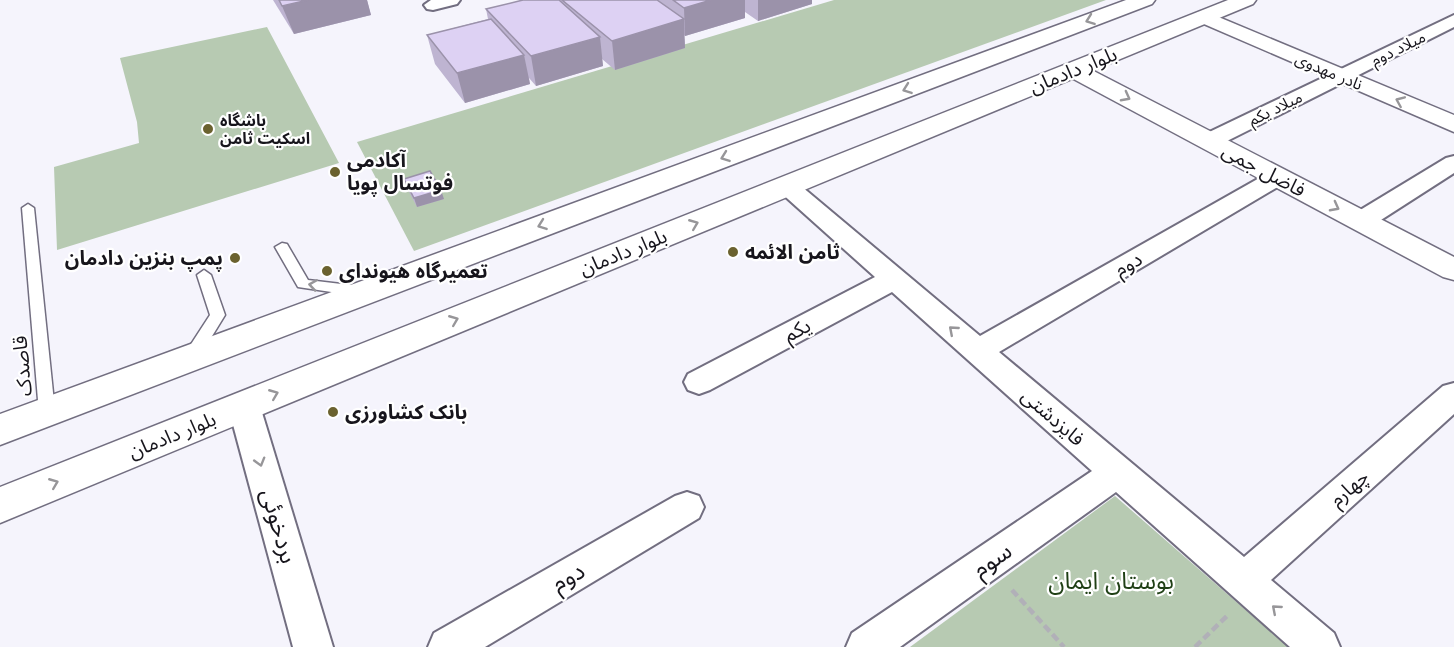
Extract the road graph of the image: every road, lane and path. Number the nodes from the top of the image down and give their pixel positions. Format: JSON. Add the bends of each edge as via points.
{"nodes":[{"id":1,"x":452,"y":0,"type":"edge"},
{"id":2,"x":1145,"y":0,"type":"edge"},
{"id":3,"x":1246,"y":0,"type":"edge"},
{"id":4,"x":433,"y":5,"type":"dead end"},
{"id":5,"x":1204,"y":17,"type":"junction"},
{"id":6,"x":1454,"y":20,"type":"edge"},
{"id":7,"x":1074,"y":69,"type":"junction"},
{"id":8,"x":1341,"y":76,"type":"junction"},
{"id":9,"x":1454,"y":124,"type":"edge"},
{"id":10,"x":1209,"y":141,"type":"junction"},
{"id":11,"x":1454,"y":163,"type":"edge"},
{"id":12,"x":1278,"y":177,"type":"junction"},
{"id":13,"x":787,"y":186,"type":"junction"},
{"id":14,"x":28,"y":208,"type":"dead end"},
{"id":15,"x":1361,"y":221,"type":"junction"},
{"id":16,"x":282,"y":247,"type":"dead end"},
{"id":17,"x":1454,"y":270,"type":"edge"},
{"id":18,"x":204,"y":275,"type":"dead end"},
{"id":19,"x":894,"y":279,"type":"junction"},
{"id":20,"x":364,"y":292,"type":"junction"},
{"id":21,"x":978,"y":351,"type":"junction"},
{"id":22,"x":191,"y":358,"type":"junction"},
{"id":23,"x":699,"y":382,"type":"dead end"},
{"id":24,"x":1454,"y":395,"type":"edge"},
{"id":25,"x":244,"y":406,"type":"junction"},
{"id":26,"x":48,"y":412,"type":"junction"},
{"id":27,"x":0,"y":430,"type":"edge"},
{"id":28,"x":1117,"y":472,"type":"junction"},
{"id":29,"x":0,"y":505,"type":"edge"},
{"id":30,"x":687,"y":507,"type":"dead end"},
{"id":31,"x":987,"y":563,"type":"junction"},
{"id":32,"x":1238,"y":596,"type":"junction"},
{"id":33,"x":313,"y":647,"type":"edge"},
{"id":34,"x":448,"y":647,"type":"edge"},
{"id":35,"x":866,"y":647,"type":"edge"},
{"id":36,"x":1064,"y":647,"type":"edge"},
{"id":37,"x":1195,"y":647,"type":"edge"},
{"id":38,"x":1320,"y":647,"type":"edge"}],
"edges":[{"from":1,"to":4,"type":"street"},
{"from":2,"to":20,"type":"main road","name":"بلوار دادمان","one_way":true},
{"from":3,"to":5,"type":"main road","name":"بلوار دادمان"},
{"from":5,"to":7,"type":"main road","name":"بلوار دادمان"},
{"from":5,"to":8,"type":"main road","name":"نادر مهدوی"},
{"from":6,"to":8,"type":"street","name":"میلاد دوم"},
{"from":7,"to":10,"type":"main road","name":"فاضل جمی","one_way":true},
{"from":7,"to":13,"type":"main road","name":"بلوار دادمان"},
{"from":9,"to":8,"type":"main road","name":"نادر مهدوی","one_way":true},
{"from":8,"to":10,"type":"street","name":"میلاد یکم"},
{"from":10,"to":12,"type":"main road","name":"فاضل جمی"},
{"from":11,"to":15,"type":"street"},
{"from":12,"to":15,"type":"main road","name":"فاضل جمی","one_way":true},
{"from":12,"to":21,"type":"street","name":"دوم"},
{"from":13,"to":19,"type":"street","name":"فایزدشتی"},
{"from":25,"to":13,"type":"main road","name":"بلوار دادمان","one_way":true},
{"from":14,"to":26,"type":"lane","name":"قاصدک"},
{"from":15,"to":17,"type":"main road","name":"فاضل جمی"},
{"from":20,"to":16,"type":"lane","one_way":true,"via":[[303,284]]},
{"from":18,"to":22,"type":"lane","via":[[218,315]]},
{"from":21,"to":19,"type":"street","name":"فایزدشتی","one_way":true},
{"from":19,"to":23,"type":"street","name":"یکم"},
{"from":20,"to":22,"type":"main road","name":"بلوار دادمان"},
{"from":21,"to":28,"type":"street","name":"فایزدشتی"},
{"from":22,"to":26,"type":"main road","name":"بلوار دادمان"},
{"from":24,"to":32,"type":"street","name":"چهارم"},
{"from":29,"to":25,"type":"main road","name":"بلوار دادمان","one_way":true},
{"from":25,"to":33,"type":"street","name":"بردخوئی","one_way":true},
{"from":26,"to":27,"type":"main road","name":"بلوار دادمان"},
{"from":28,"to":31,"type":"street","name":"سوم"},
{"from":28,"to":32,"type":"street","name":"فایزدشتی"},
{"from":30,"to":34,"type":"street","name":"دوم"},
{"from":31,"to":35,"type":"street","name":"سوم"},
{"from":31,"to":36,"type":"path"},
{"from":32,"to":37,"type":"path"},
{"from":38,"to":32,"type":"street","name":"فایزدشتی","one_way":true}]}
